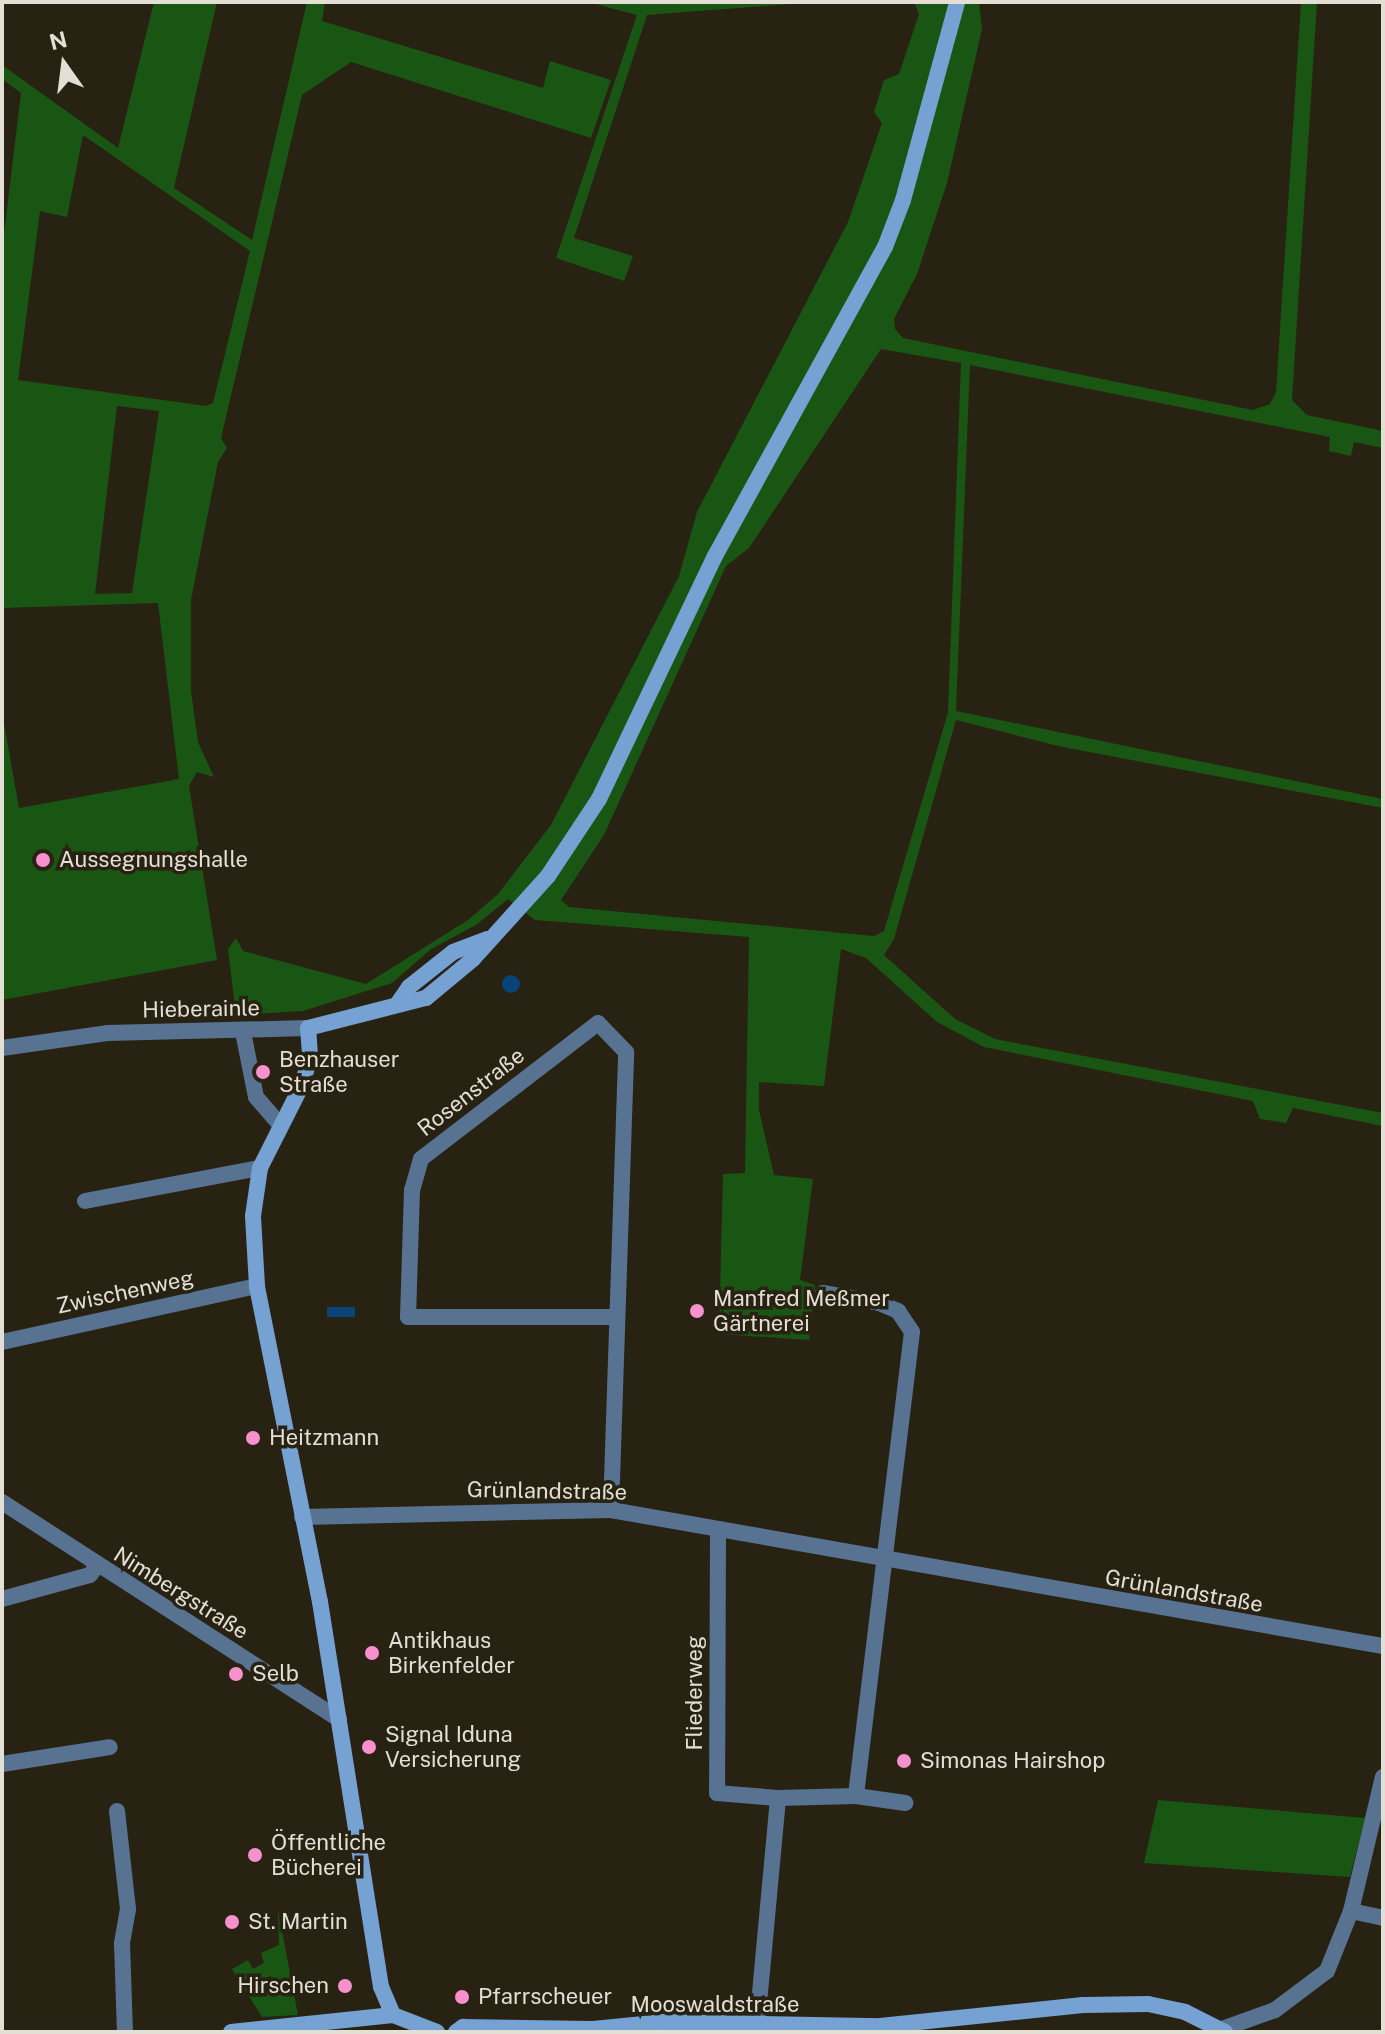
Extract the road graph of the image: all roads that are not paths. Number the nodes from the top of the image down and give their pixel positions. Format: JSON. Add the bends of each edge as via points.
{"nodes":[{"id":1,"x":957,"y":2,"type":"edge"},
{"id":2,"x":308,"y":1028,"type":"junction"},
{"id":3,"x":243,"y":1032,"type":"junction"},
{"id":4,"x":2,"y":1048,"type":"edge"},
{"id":5,"x":280,"y":1125,"type":"junction"},
{"id":6,"x":260,"y":1168,"type":"junction"},
{"id":7,"x":85,"y":1201,"type":"dead end"},
{"id":8,"x":257,"y":1286,"type":"junction"},
{"id":9,"x":823,"y":1293,"type":"dead end"},
{"id":10,"x":617,"y":1317,"type":"junction"},
{"id":11,"x":2,"y":1342,"type":"edge"},
{"id":12,"x":2,"y":1502,"type":"edge"},
{"id":13,"x":611,"y":1510,"type":"junction"},
{"id":14,"x":302,"y":1517,"type":"junction"},
{"id":15,"x":718,"y":1531,"type":"junction"},
{"id":16,"x":884,"y":1555,"type":"junction"},
{"id":17,"x":96,"y":1567,"type":"junction"},
{"id":18,"x":2,"y":1599,"type":"edge"},
{"id":19,"x":1383,"y":1646,"type":"edge"},
{"id":20,"x":339,"y":1719,"type":"junction"},
{"id":21,"x":110,"y":1747,"type":"dead end"},
{"id":22,"x":2,"y":1764,"type":"edge"},
{"id":23,"x":1383,"y":1777,"type":"edge"},
{"id":24,"x":856,"y":1796,"type":"junction"},
{"id":25,"x":778,"y":1798,"type":"junction"},
{"id":26,"x":906,"y":1803,"type":"dead end"},
{"id":27,"x":117,"y":1811,"type":"dead end"},
{"id":28,"x":1351,"y":1911,"type":"junction"},
{"id":29,"x":1383,"y":1918,"type":"edge"},
{"id":30,"x":393,"y":2015,"type":"junction"},
{"id":31,"x":757,"y":2025,"type":"junction"},
{"id":32,"x":321,"y":2026,"type":"edge"},
{"id":33,"x":880,"y":2029,"type":"edge"},
{"id":34,"x":1223,"y":2030,"type":"edge"},
{"id":35,"x":593,"y":2031,"type":"edge"},
{"id":36,"x":125,"y":2032,"type":"edge"},
{"id":37,"x":231,"y":2032,"type":"edge"},
{"id":38,"x":437,"y":2032,"type":"edge"},
{"id":39,"x":456,"y":2032,"type":"edge"}],
"edges":[{"from":1,"to":2,"type":"street","name":"Hieberainle","via":[[903,200],[864,293],[715,556],[599,799],[548,876],[473,959],[426,998]]},
{"from":2,"to":3,"type":"street","name":"Hieberainle"},
{"from":2,"to":5,"type":"street","via":[[310,1055],[303,1083]]},
{"from":3,"to":4,"type":"street","name":"Hieberainle","via":[[107,1033]]},
{"from":3,"to":5,"type":"street","via":[[256,1097]]},
{"from":5,"to":6,"type":"street"},
{"from":6,"to":7,"type":"street"},
{"from":6,"to":8,"type":"street","via":[[253,1216]]},
{"from":8,"to":11,"type":"street","name":"Zwischenweg"},
{"from":8,"to":14,"type":"street"},
{"from":9,"to":16,"type":"street","via":[[898,1311],[912,1332],[905,1426]]},
{"from":10,"to":10,"type":"street","name":"Rosenstraße","via":[[626,1052],[598,1023],[421,1159],[412,1190],[408,1317]]},
{"from":10,"to":13,"type":"street","name":"Rosenstraße"},
{"from":12,"to":17,"type":"street","name":"Nimbergstraße"},
{"from":13,"to":14,"type":"street","name":"Grünlandstraße"},
{"from":13,"to":15,"type":"street","name":"Grünlandstraße"},
{"from":14,"to":20,"type":"street"},
{"from":15,"to":16,"type":"street","name":"Grünlandstraße"},
{"from":15,"to":25,"type":"street","name":"Fliederweg","via":[[717,1793]]},
{"from":16,"to":19,"type":"street","name":"Grünlandstraße","via":[[1128,1605]]},
{"from":16,"to":24,"type":"street"},
{"from":17,"to":18,"type":"street","via":[[90,1575]]},
{"from":17,"to":20,"type":"street","name":"Nimbergstraße"},
{"from":20,"to":30,"type":"street","via":[[381,1987]]},
{"from":21,"to":22,"type":"street"},
{"from":23,"to":28,"type":"street","name":"Mooswaldstraße"},
{"from":24,"to":25,"type":"street","name":"Fliederweg"},
{"from":24,"to":26,"type":"street","name":"Fliederweg"},
{"from":25,"to":31,"type":"street"},
{"from":27,"to":36,"type":"street","via":[[128,1909],[122,1943]]},
{"from":28,"to":29,"type":"street"},
{"from":28,"to":34,"type":"street","name":"Mooswaldstraße","via":[[1327,1971],[1300,1995]]},
{"from":30,"to":32,"type":"street"},
{"from":30,"to":38,"type":"street"},
{"from":31,"to":33,"type":"street","name":"Mooswaldstraße"},
{"from":31,"to":35,"type":"street","name":"Mooswaldstraße","via":[[664,2022]]},
{"from":32,"to":37,"type":"street"},
{"from":33,"to":34,"type":"street","name":"Mooswaldstraße","via":[[1083,2005],[1148,2004],[1185,2012]]},
{"from":35,"to":39,"type":"street","name":"Mooswaldstraße","via":[[463,2027]]}]}
